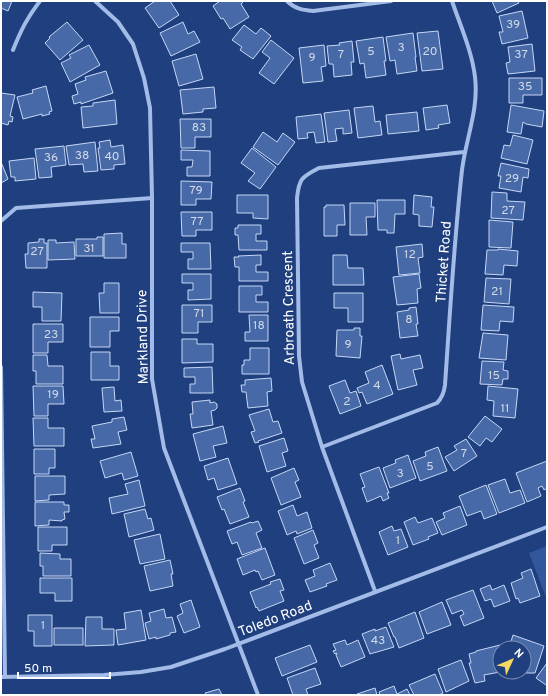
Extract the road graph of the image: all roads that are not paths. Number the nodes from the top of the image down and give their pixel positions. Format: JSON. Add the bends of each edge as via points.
{"nodes":[{"id":1,"x":40,"y":1,"type":"edge"},
{"id":2,"x":95,"y":1,"type":"edge"},
{"id":3,"x":287,"y":1,"type":"edge"},
{"id":4,"x":391,"y":1,"type":"edge"},
{"id":5,"x":452,"y":1,"type":"edge"},
{"id":6,"x":13,"y":50,"type":"dead end"},
{"id":7,"x":464,"y":152,"type":"junction"},
{"id":8,"x":152,"y":198,"type":"junction"},
{"id":9,"x":1,"y":221,"type":"edge"},
{"id":10,"x":1,"y":367,"type":"edge"},
{"id":11,"x":322,"y":447,"type":"junction"},
{"id":12,"x":547,"y":527,"type":"edge"},
{"id":13,"x":375,"y":591,"type":"junction"},
{"id":14,"x":238,"y":644,"type":"junction"},
{"id":15,"x":3,"y":677,"type":"edge"},
{"id":16,"x":258,"y":695,"type":"edge"}],
"edges":[{"from":1,"to":6,"type":"street","via":[[27,18]]},
{"from":2,"to":8,"type":"street","name":"Markland Drive","via":[[118,22],[133,44],[144,78],[150,108]]},
{"from":3,"to":4,"type":"street","via":[[301,10],[314,11]]},
{"from":5,"to":7,"type":"street","name":"Thicket Road","via":[[475,78],[473,120]]},
{"from":7,"to":11,"type":"street","name":"Thicket Road","via":[[446,377],[441,399],[431,406]]},
{"from":7,"to":11,"type":"street","name":"Arbroath Crescent","via":[[319,168],[298,184],[299,356],[302,382]]},
{"from":8,"to":9,"type":"street","via":[[16,208]]},
{"from":8,"to":14,"type":"street","name":"Markland Drive","via":[[152,379],[164,448]]},
{"from":10,"to":15,"type":"street"},
{"from":11,"to":13,"type":"street","name":"Arbroath Crescent"},
{"from":12,"to":13,"type":"street","name":"Toledo Road"},
{"from":13,"to":14,"type":"street","name":"Toledo Road"},
{"from":14,"to":15,"type":"street","name":"Toledo Road","via":[[171,667],[140,672]]},
{"from":14,"to":16,"type":"street","name":"Markland Drive"}]}
